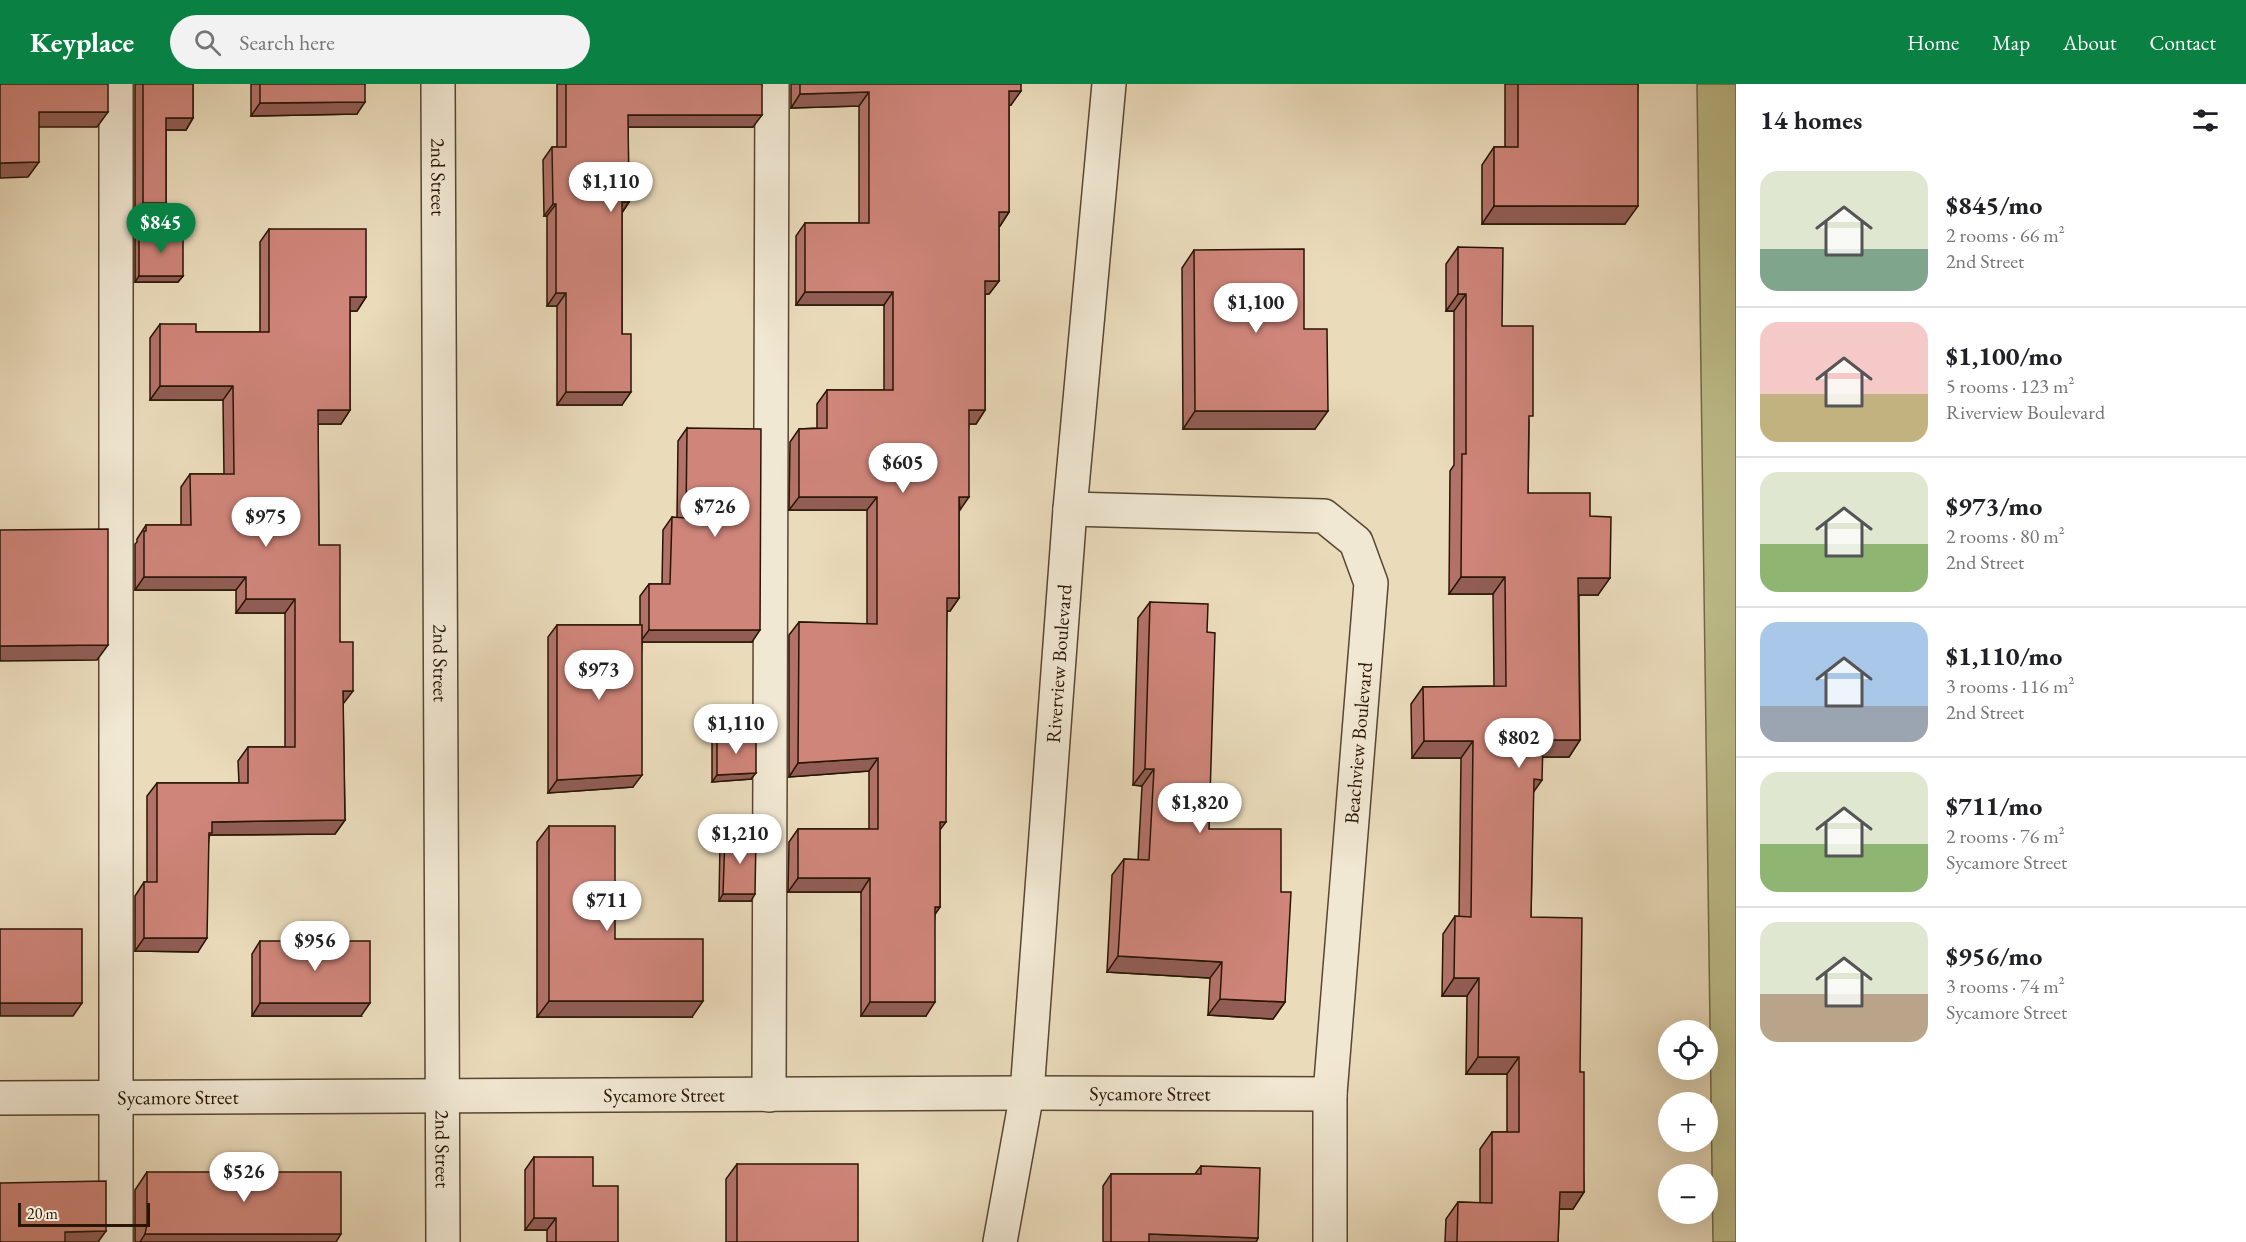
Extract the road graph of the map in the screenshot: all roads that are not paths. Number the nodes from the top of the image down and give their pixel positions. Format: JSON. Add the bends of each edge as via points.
{"nodes":[{"id":1,"x":116,"y":84,"type":"edge"},
{"id":2,"x":438,"y":84,"type":"edge"},
{"id":3,"x":772,"y":84,"type":"edge"},
{"id":4,"x":1109,"y":84,"type":"edge"},
{"id":5,"x":1070,"y":509,"type":"junction"},
{"id":6,"x":1027,"y":1093,"type":"junction"},
{"id":7,"x":1330,"y":1094,"type":"junction"},
{"id":8,"x":769,"y":1095,"type":"junction"},
{"id":9,"x":442,"y":1097,"type":"junction"},
{"id":10,"x":0,"y":1098,"type":"edge"},
{"id":11,"x":116,"y":1098,"type":"junction"},
{"id":12,"x":116,"y":1242,"type":"edge"},
{"id":13,"x":443,"y":1242,"type":"edge"},
{"id":14,"x":1000,"y":1242,"type":"edge"},
{"id":15,"x":1330,"y":1242,"type":"edge"}],
"edges":[{"from":1,"to":11,"type":"street"},
{"from":2,"to":9,"type":"street","name":"2nd Street"},
{"from":3,"to":8,"type":"street"},
{"from":4,"to":5,"type":"street","name":"Riverview Boulevard"},
{"from":5,"to":6,"type":"street","name":"Riverview Boulevard"},
{"from":5,"to":7,"type":"street","name":"Beachview Boulevard","via":[[1324,516],[1356,542],[1371,583]]},
{"from":6,"to":7,"type":"street","name":"Sycamore Street"},
{"from":6,"to":8,"type":"street","name":"Sycamore Street"},
{"from":6,"to":14,"type":"street","name":"Riverview Boulevard"},
{"from":7,"to":15,"type":"street","name":"Beachview Boulevard"},
{"from":8,"to":9,"type":"street","name":"Sycamore Street"},
{"from":9,"to":11,"type":"street","name":"Sycamore Street"},
{"from":9,"to":13,"type":"street","name":"2nd Street"},
{"from":10,"to":11,"type":"street","name":"Sycamore Street"},
{"from":11,"to":12,"type":"street"}]}
